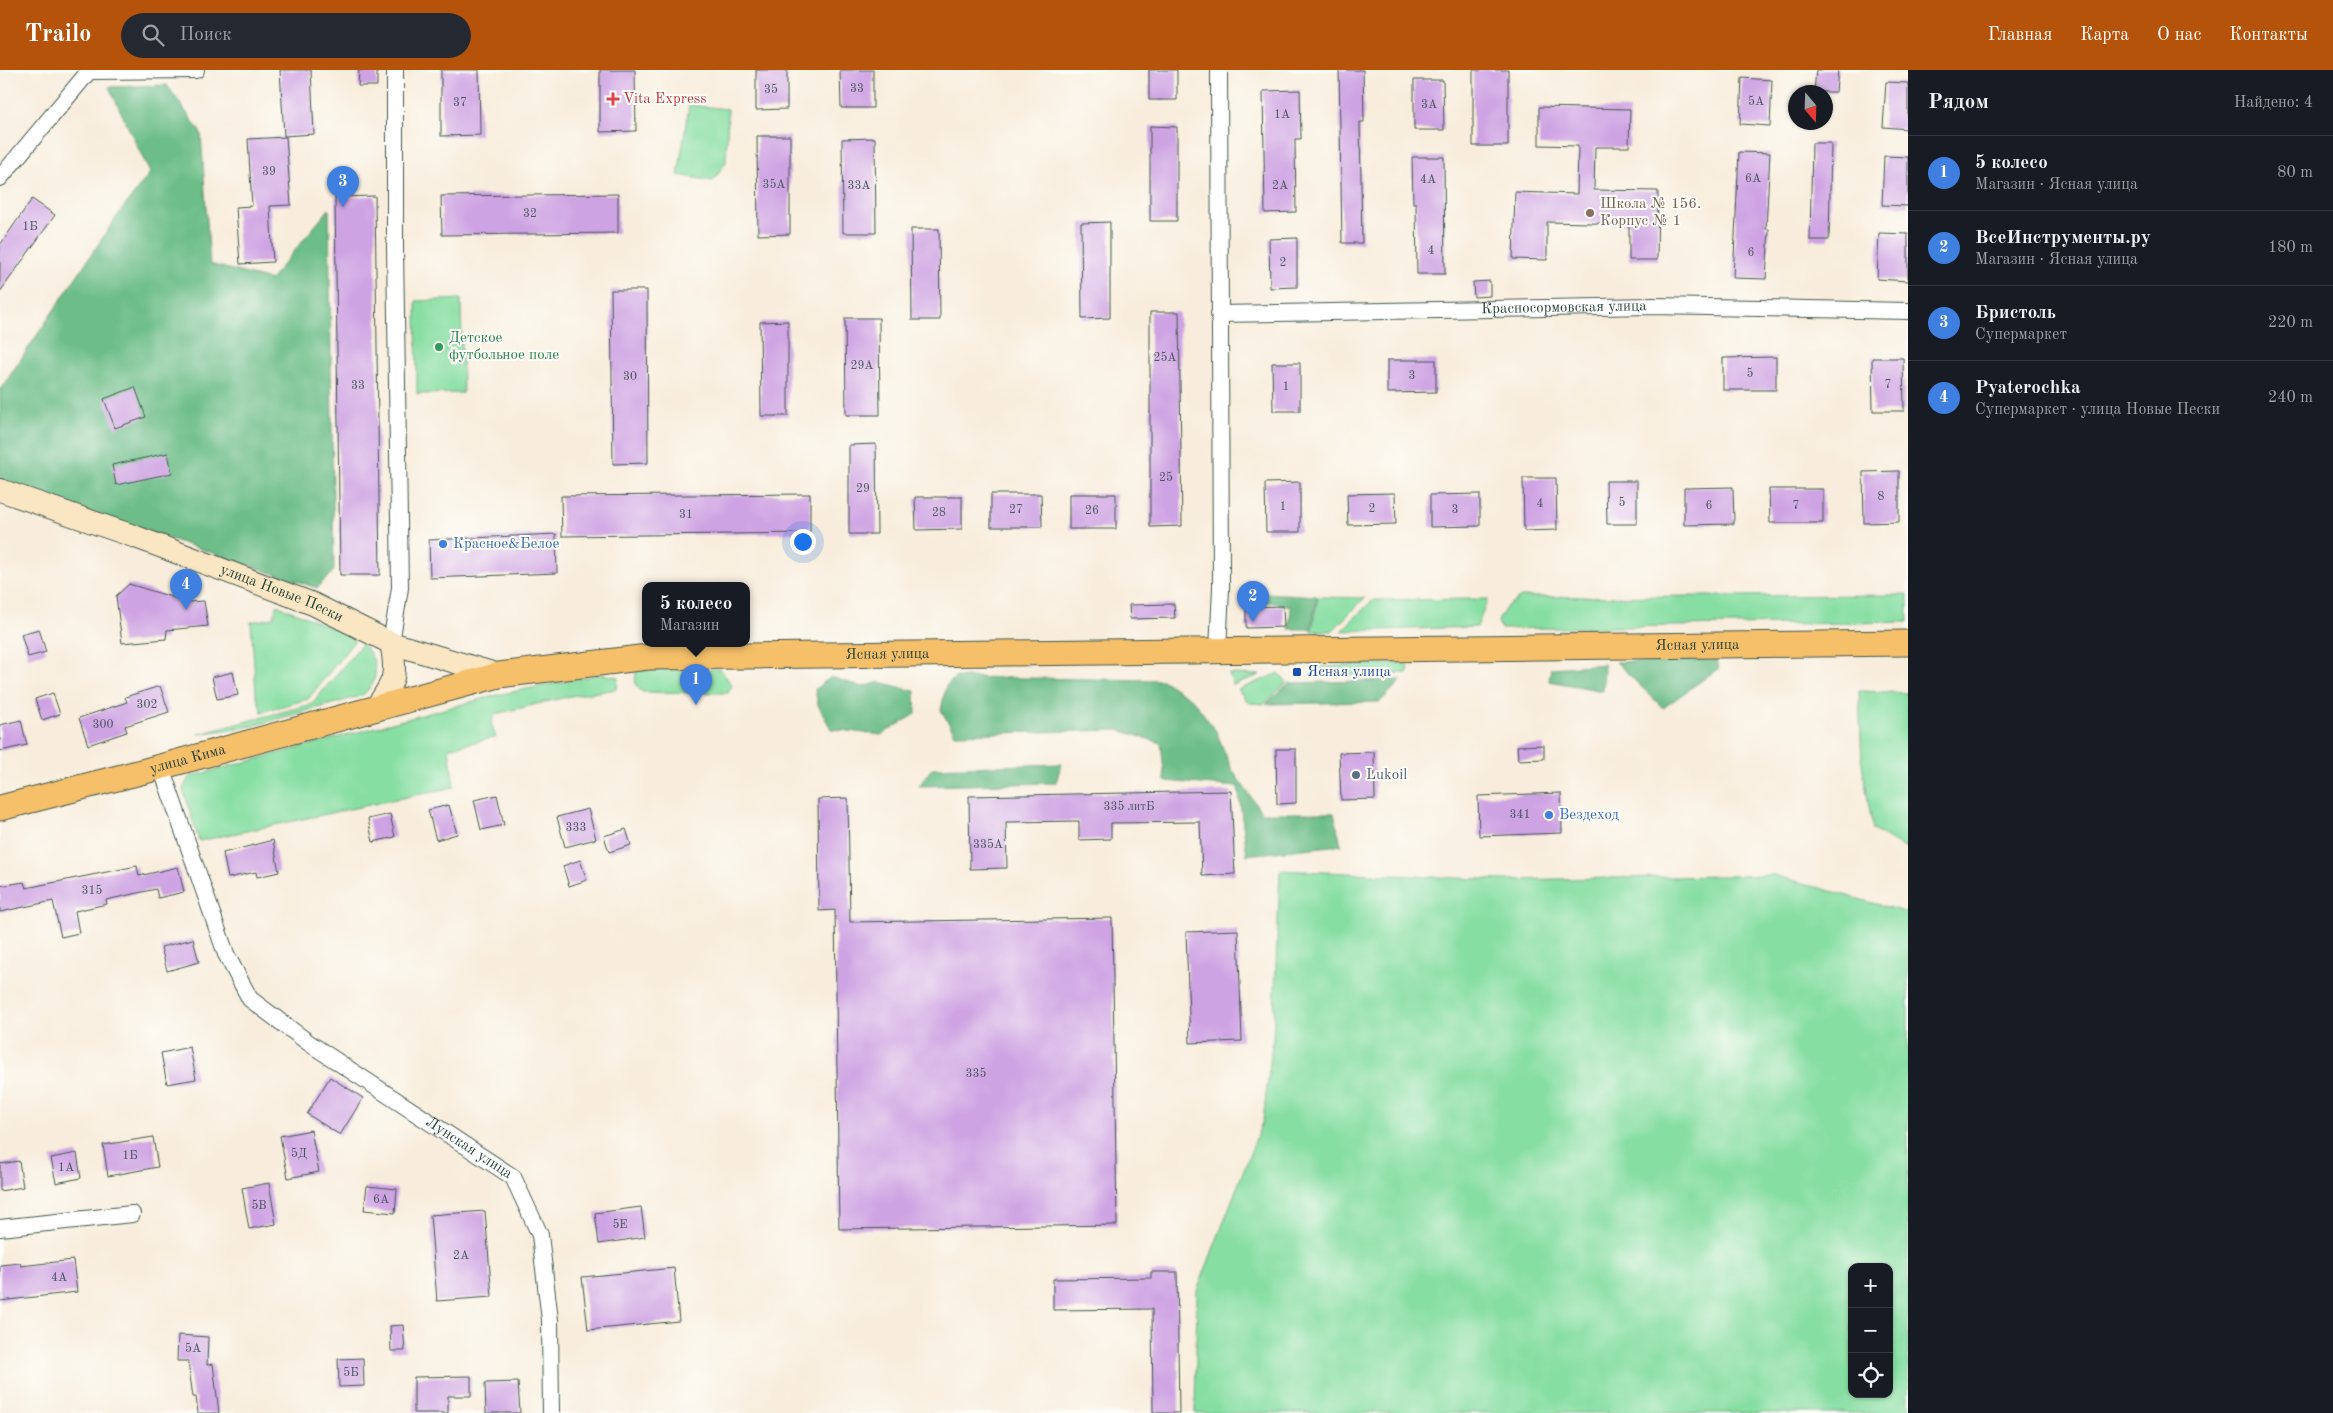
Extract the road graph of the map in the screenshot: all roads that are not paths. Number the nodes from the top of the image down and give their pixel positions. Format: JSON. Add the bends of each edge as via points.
{"nodes":[{"id":1,"x":196,"y":70,"type":"edge"},
{"id":2,"x":396,"y":70,"type":"edge"},
{"id":3,"x":1219,"y":70,"type":"edge"},
{"id":4,"x":89,"y":71,"type":"edge"},
{"id":5,"x":3,"y":167,"type":"edge"},
{"id":6,"x":1908,"y":311,"type":"edge"},
{"id":7,"x":1219,"y":314,"type":"junction"},
{"id":8,"x":0,"y":490,"type":"edge"},
{"id":9,"x":391,"y":643,"type":"junction"},
{"id":10,"x":1908,"y":643,"type":"edge"},
{"id":11,"x":1218,"y":651,"type":"junction"},
{"id":12,"x":499,"y":675,"type":"junction"},
{"id":13,"x":375,"y":709,"type":"junction"},
{"id":14,"x":161,"y":767,"type":"junction"},
{"id":15,"x":0,"y":808,"type":"edge"},
{"id":16,"x":132,"y":1214,"type":"dead end"},
{"id":17,"x":0,"y":1228,"type":"edge"},
{"id":18,"x":551,"y":1413,"type":"edge"}],
"edges":[{"from":1,"to":4,"type":"street"},
{"from":2,"to":9,"type":"street","via":[[400,588]]},
{"from":3,"to":7,"type":"street"},
{"from":4,"to":5,"type":"street"},
{"from":6,"to":7,"type":"street","name":"Красносормовская улица","via":[[1653,306]]},
{"from":7,"to":11,"type":"street","via":[[1221,588]]},
{"from":8,"to":9,"type":"main road","name":"улица Новые Пески","via":[[313,604]]},
{"from":9,"to":12,"type":"main road","name":"улица Новые Пески"},
{"from":9,"to":13,"type":"main road","via":[[395,672],[392,684]]},
{"from":10,"to":11,"type":"main road","name":"Ясная улица"},
{"from":11,"to":12,"type":"main road","name":"Ясная улица","via":[[648,657]]},
{"from":12,"to":13,"type":"main road","name":"Ясная улица"},
{"from":13,"to":14,"type":"main road","name":"улица Кима"},
{"from":14,"to":15,"type":"main road","name":"улица Кима"},
{"from":14,"to":18,"type":"street","name":"Лунская улица","via":[[226,954],[250,999],[309,1043],[513,1177],[540,1235],[550,1320]]},
{"from":16,"to":17,"type":"street"}]}
